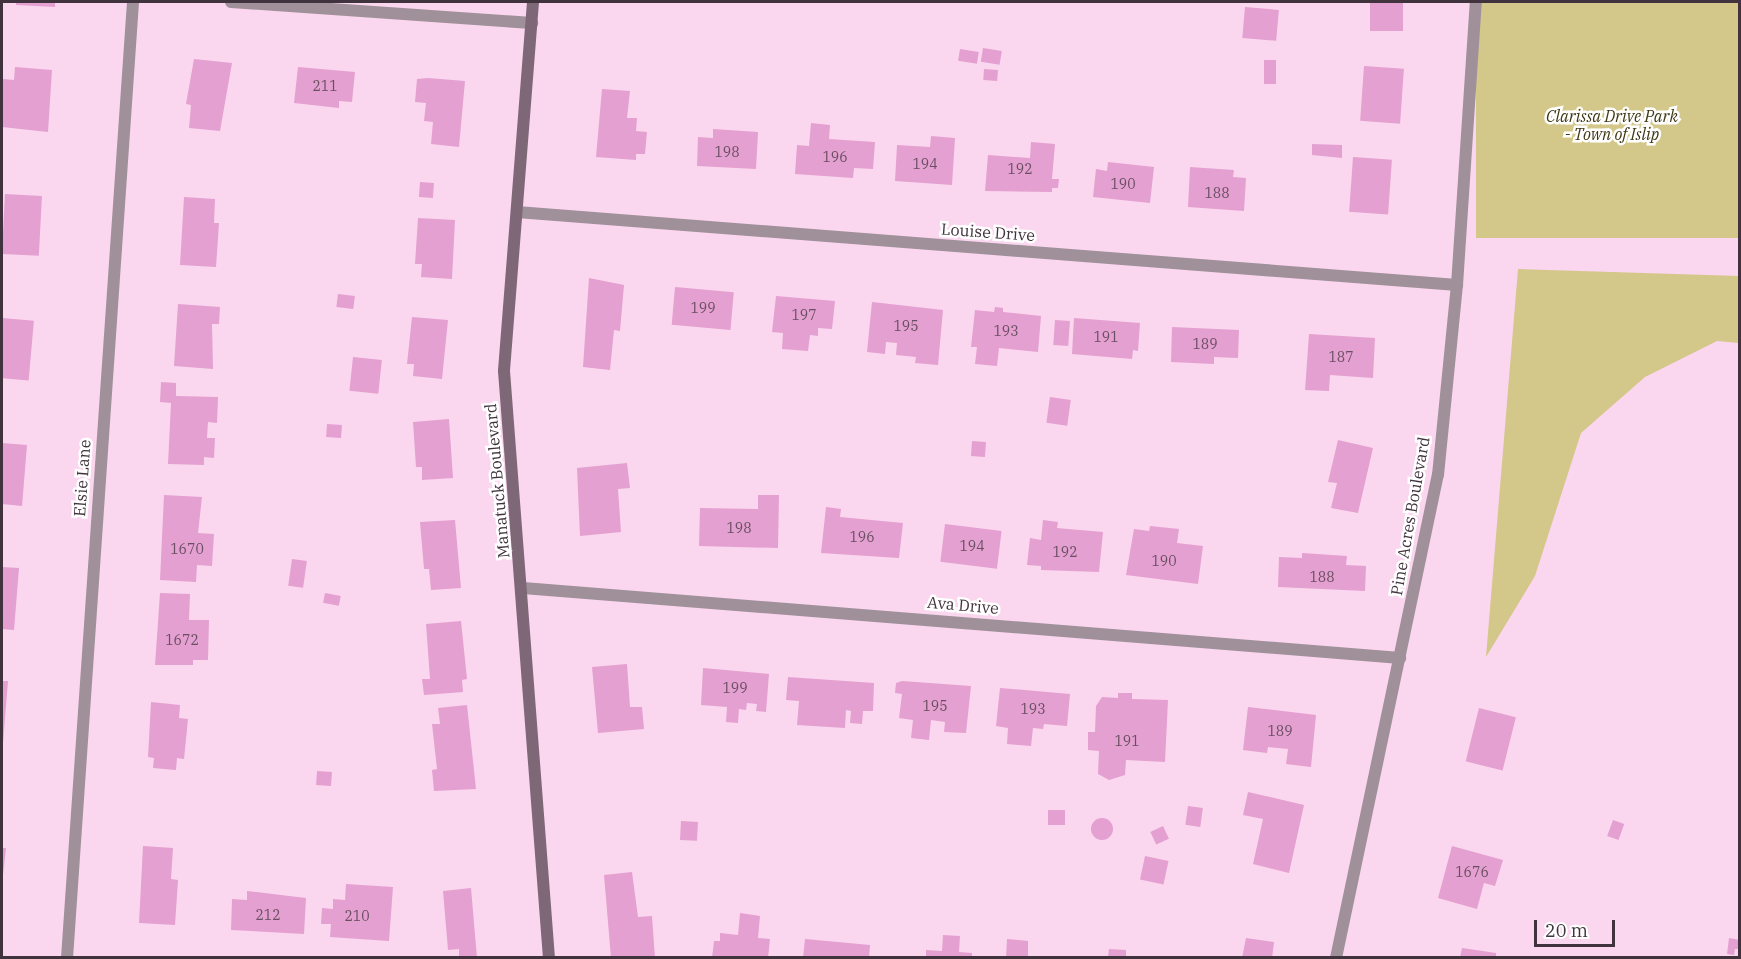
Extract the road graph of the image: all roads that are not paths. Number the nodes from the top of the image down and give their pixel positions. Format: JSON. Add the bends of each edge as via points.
{"nodes":[{"id":1,"x":133,"y":2,"type":"edge"},
{"id":2,"x":231,"y":2,"type":"edge"},
{"id":3,"x":533,"y":2,"type":"edge"},
{"id":4,"x":1476,"y":2,"type":"edge"},
{"id":5,"x":532,"y":23,"type":"junction"},
{"id":6,"x":517,"y":212,"type":"junction"},
{"id":7,"x":1457,"y":285,"type":"junction"},
{"id":8,"x":524,"y":588,"type":"junction"},
{"id":9,"x":1400,"y":658,"type":"junction"},
{"id":10,"x":67,"y":957,"type":"edge"},
{"id":11,"x":549,"y":957,"type":"edge"},
{"id":12,"x":1336,"y":957,"type":"edge"}],
"edges":[{"from":1,"to":10,"type":"street","name":"Elsie Lane"},
{"from":2,"to":5,"type":"street"},
{"from":3,"to":5,"type":"street","name":"Manatuck Boulevard"},
{"from":4,"to":7,"type":"street","name":"Pine Acres Boulevard"},
{"from":5,"to":6,"type":"street","name":"Manatuck Boulevard"},
{"from":6,"to":7,"type":"street","name":"Louise Drive"},
{"from":6,"to":8,"type":"street","name":"Manatuck Boulevard","via":[[504,371]]},
{"from":7,"to":9,"type":"street","name":"Pine Acres Boulevard","via":[[1438,475]]},
{"from":8,"to":9,"type":"street","name":"Ava Drive"},
{"from":8,"to":11,"type":"street","name":"Manatuck Boulevard"},
{"from":9,"to":12,"type":"street","name":"Pine Acres Boulevard"}]}
